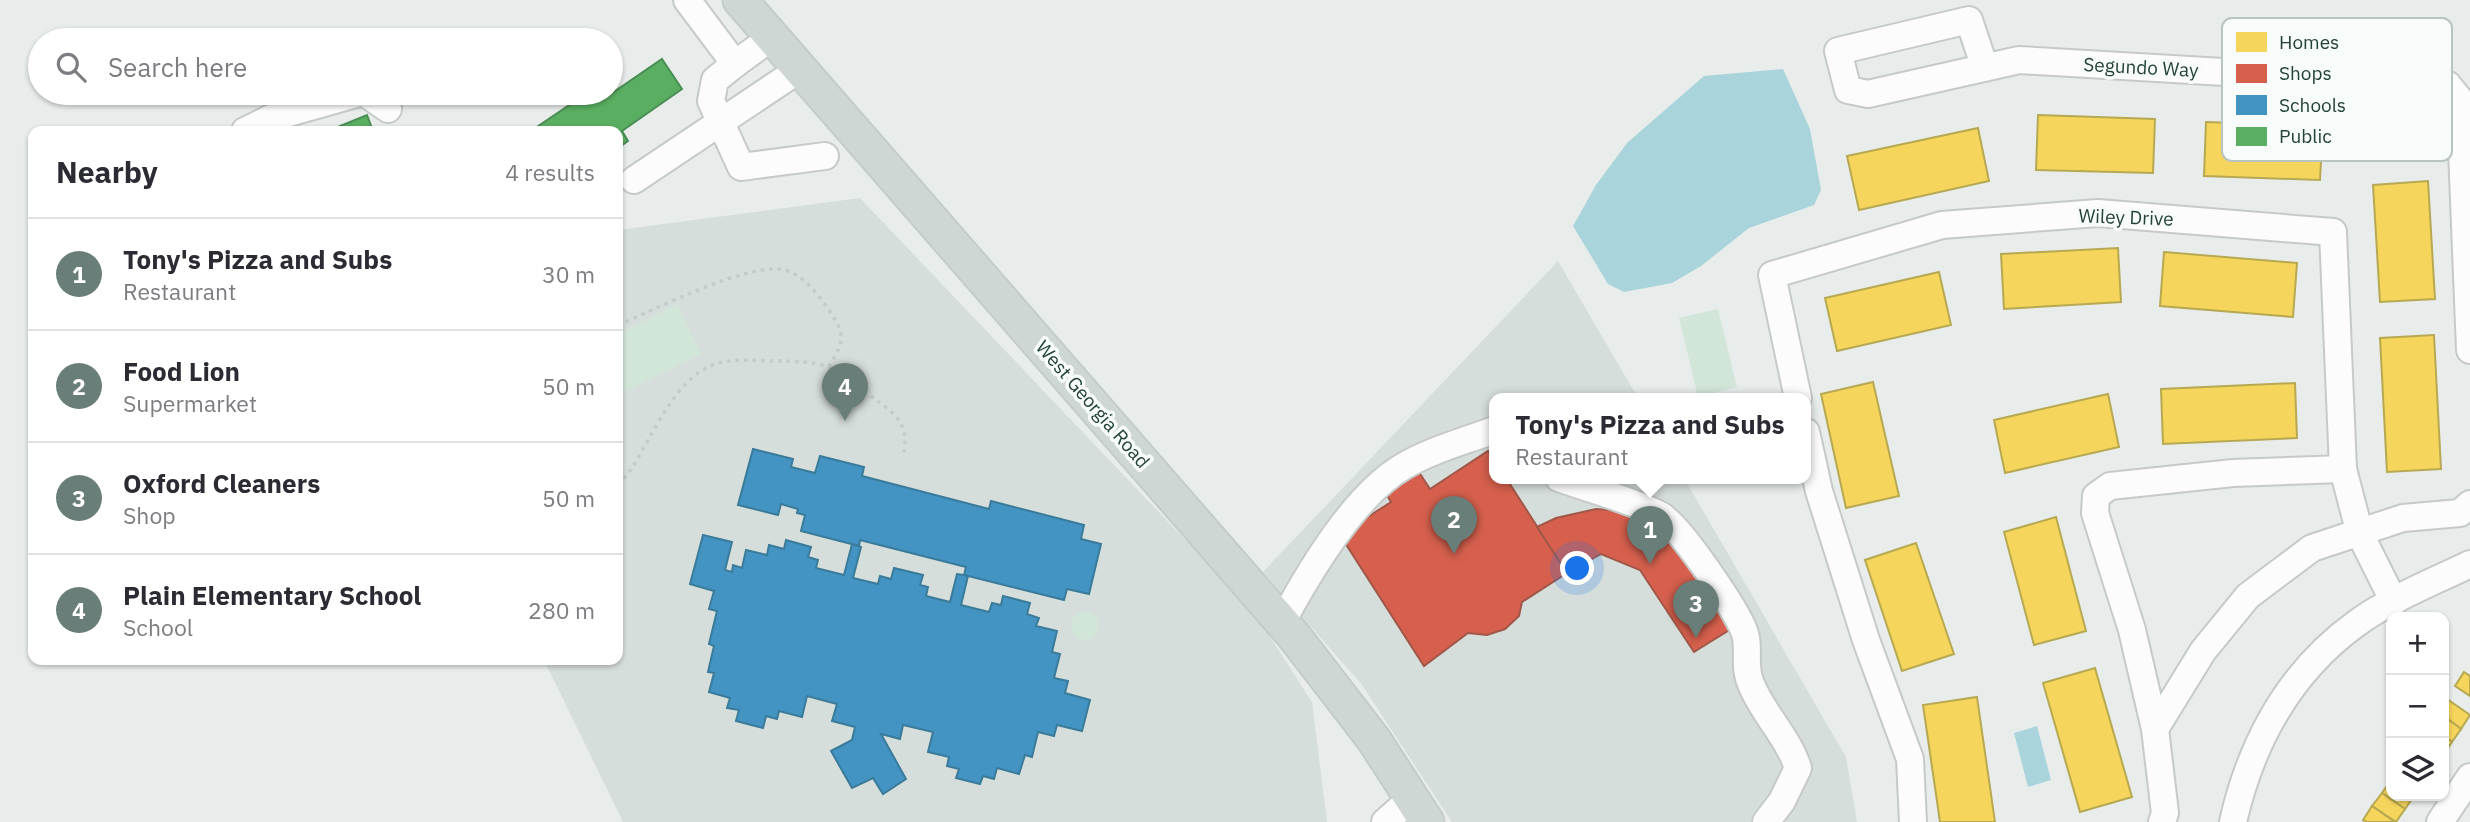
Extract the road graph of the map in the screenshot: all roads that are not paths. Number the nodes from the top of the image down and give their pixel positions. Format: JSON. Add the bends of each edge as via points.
{"nodes":[{"id":1,"x":687,"y":0,"type":"edge"},
{"id":2,"x":740,"y":0,"type":"edge"},
{"id":3,"x":772,"y":37,"type":"junction"},
{"id":4,"x":735,"y":64,"type":"junction"},
{"id":5,"x":1984,"y":68,"type":"junction"},
{"id":6,"x":800,"y":69,"type":"junction"},
{"id":7,"x":2222,"y":72,"type":"edge"},
{"id":8,"x":2452,"y":90,"type":"edge"},
{"id":9,"x":317,"y":105,"type":"edge"},
{"id":10,"x":382,"y":105,"type":"edge"},
{"id":11,"x":388,"y":109,"type":"dead end"},
{"id":12,"x":720,"y":122,"type":"junction"},
{"id":13,"x":255,"y":126,"type":"edge"},
{"id":14,"x":825,"y":156,"type":"dead end"},
{"id":15,"x":634,"y":180,"type":"dead end"},
{"id":16,"x":2470,"y":350,"type":"edge"},
{"id":17,"x":1797,"y":393,"type":"edge"},
{"id":18,"x":1489,"y":432,"type":"edge"},
{"id":19,"x":1811,"y":455,"type":"edge"},
{"id":20,"x":2343,"y":469,"type":"junction"},
{"id":21,"x":1575,"y":484,"type":"edge"},
{"id":22,"x":2470,"y":504,"type":"edge"},
{"id":23,"x":2360,"y":534,"type":"junction"},
{"id":24,"x":2470,"y":564,"type":"edge"},
{"id":25,"x":2394,"y":602,"type":"junction"},
{"id":26,"x":1282,"y":622,"type":"junction"},
{"id":27,"x":2155,"y":729,"type":"junction"},
{"id":28,"x":2470,"y":777,"type":"edge"},
{"id":29,"x":1419,"y":810,"type":"edge"},
{"id":30,"x":1385,"y":822,"type":"edge"},
{"id":31,"x":1766,"y":822,"type":"edge"},
{"id":32,"x":1913,"y":822,"type":"edge"},
{"id":33,"x":2162,"y":822,"type":"edge"},
{"id":34,"x":2233,"y":822,"type":"edge"},
{"id":35,"x":2440,"y":822,"type":"edge"}],
"edges":[{"from":1,"to":4,"type":"street"},
{"from":2,"to":3,"type":"main road","name":"West Georgia Road"},
{"from":3,"to":4,"type":"street"},
{"from":3,"to":6,"type":"main road","name":"West Georgia Road"},
{"from":4,"to":12,"type":"street","via":[[716,80],[711,101]]},
{"from":5,"to":5,"type":"street","name":"Segundo Way","via":[[1868,94],[1848,90],[1838,51],[1969,20]]},
{"from":5,"to":7,"type":"street","name":"Segundo Way","via":[[2019,60]]},
{"from":6,"to":12,"type":"street"},
{"from":6,"to":26,"type":"main road","name":"West Georgia Road"},
{"from":8,"to":16,"type":"street","name":"Segundo Way","via":[[2460,100]]},
{"from":9,"to":13,"type":"street"},
{"from":10,"to":11,"type":"street"},
{"from":12,"to":14,"type":"street","via":[[741,167]]},
{"from":12,"to":15,"type":"street"},
{"from":17,"to":20,"type":"street","name":"Wiley Drive","via":[[1772,275],[1942,225],[2098,213],[2333,232]]},
{"from":18,"to":26,"type":"street","via":[[1405,465],[1372,489],[1334,538]]},
{"from":19,"to":32,"type":"street","via":[[1854,603],[1910,759]]},
{"from":20,"to":23,"type":"street","name":"Wiley Drive"},
{"from":20,"to":27,"type":"street","via":[[2233,473],[2110,486],[2096,496],[2095,513],[2132,630]]},
{"from":21,"to":31,"type":"street","via":[[1660,515],[1676,527],[1742,626],[1749,646],[1750,683],[1793,752],[1798,768]]},
{"from":22,"to":23,"type":"street","via":[[2460,513],[2403,518]]},
{"from":23,"to":25,"type":"street","name":"Wiley Drive"},
{"from":23,"to":27,"type":"street","via":[[2312,548],[2248,596],[2203,651]]},
{"from":24,"to":25,"type":"street"},
{"from":25,"to":34,"type":"street","via":[[2346,631],[2292,686],[2254,750]]},
{"from":26,"to":29,"type":"main road","name":"West Georgia Road","via":[[1374,740]]},
{"from":27,"to":33,"type":"street","via":[[2165,813]]},
{"from":28,"to":35,"type":"street"},
{"from":29,"to":30,"type":"street"}]}
